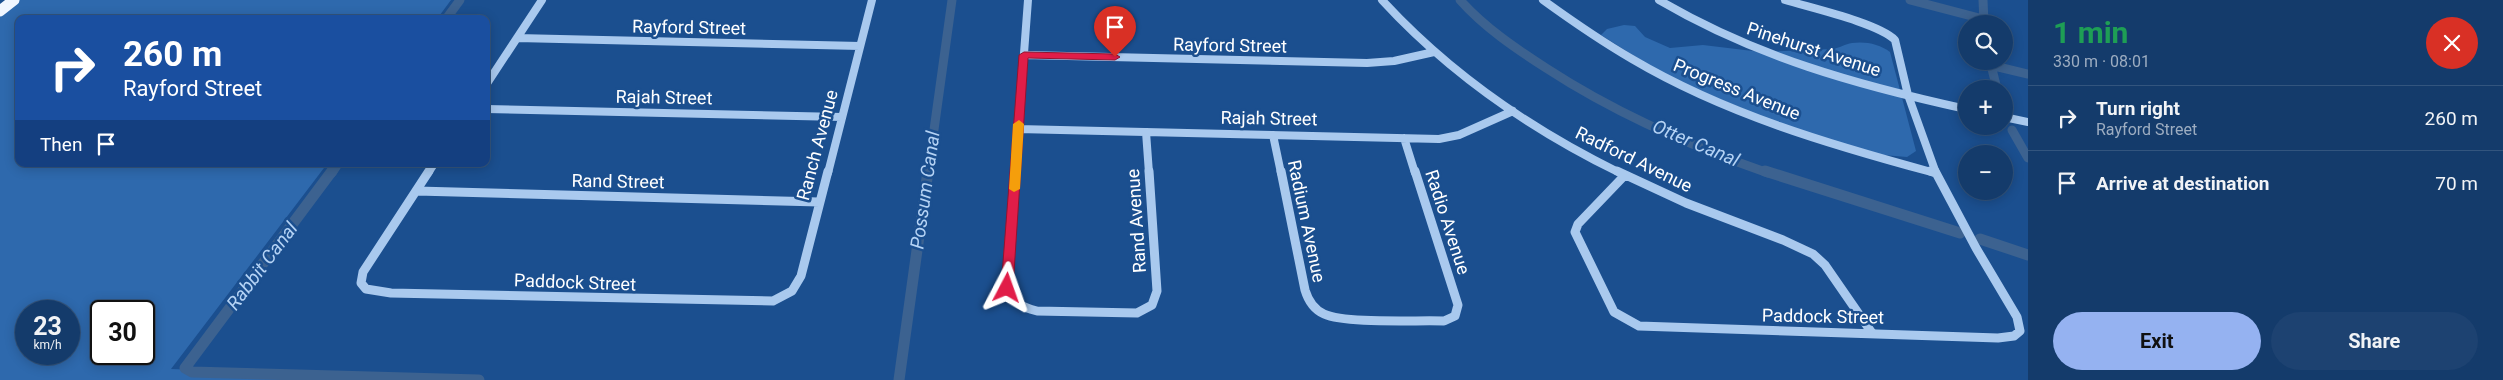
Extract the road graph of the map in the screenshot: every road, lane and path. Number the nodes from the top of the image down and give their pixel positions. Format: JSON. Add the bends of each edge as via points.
{"nodes":[{"id":1,"x":4,"y":0,"type":"edge"},
{"id":2,"x":14,"y":0,"type":"edge"},
{"id":3,"x":542,"y":0,"type":"edge"},
{"id":4,"x":872,"y":0,"type":"edge"},
{"id":5,"x":1028,"y":0,"type":"edge"},
{"id":6,"x":1382,"y":0,"type":"edge"},
{"id":7,"x":1543,"y":0,"type":"edge"},
{"id":8,"x":1659,"y":0,"type":"edge"},
{"id":9,"x":1785,"y":0,"type":"edge"},
{"id":10,"x":0,"y":3,"type":"edge"},
{"id":11,"x":0,"y":11,"type":"edge"},
{"id":12,"x":517,"y":38,"type":"junction"},
{"id":13,"x":860,"y":46,"type":"junction"},
{"id":14,"x":1434,"y":52,"type":"junction"},
{"id":15,"x":1024,"y":55,"type":"junction"},
{"id":16,"x":490,"y":79,"type":"edge"},
{"id":17,"x":1908,"y":95,"type":"junction"},
{"id":18,"x":1958,"y":107,"type":"edge"},
{"id":19,"x":490,"y":109,"type":"edge"},
{"id":20,"x":1512,"y":111,"type":"junction"},
{"id":21,"x":842,"y":117,"type":"junction"},
{"id":22,"x":2013,"y":119,"type":"edge"},
{"id":23,"x":2028,"y":122,"type":"edge"},
{"id":24,"x":1018,"y":129,"type":"junction"},
{"id":25,"x":1146,"y":132,"type":"junction"},
{"id":26,"x":1273,"y":135,"type":"junction"},
{"id":27,"x":1404,"y":138,"type":"junction"},
{"id":28,"x":432,"y":167,"type":"edge"},
{"id":29,"x":1936,"y":173,"type":"junction"},
{"id":30,"x":1625,"y":175,"type":"junction"},
{"id":31,"x":417,"y":191,"type":"junction"},
{"id":32,"x":819,"y":202,"type":"junction"},
{"id":33,"x":790,"y":295,"type":"joint"},
{"id":34,"x":1455,"y":316,"type":"joint"},
{"id":35,"x":1872,"y":333,"type":"junction"}],
"edges":[{"from":1,"to":10,"type":"main road"},
{"from":2,"to":11,"type":"main road"},
{"from":3,"to":12,"type":"street"},
{"from":4,"to":13,"type":"street","name":"Ranch Avenue"},
{"from":5,"to":15,"type":"street"},
{"from":6,"to":14,"type":"street","name":"Radford Avenue"},
{"from":7,"to":29,"type":"street","name":"Progress Avenue","via":[[1621,54],[1706,97],[1800,133]]},
{"from":8,"to":17,"type":"street","name":"Pinehurst Avenue","via":[[1701,24],[1774,56]]},
{"from":9,"to":17,"type":"street","via":[[1889,34],[1898,47]]},
{"from":12,"to":13,"type":"street","name":"Rayford Street"},
{"from":12,"to":16,"type":"street"},
{"from":13,"to":21,"type":"street","name":"Ranch Avenue"},
{"from":14,"to":15,"type":"street","name":"Rayford Street","via":[[1367,63]]},
{"from":14,"to":20,"type":"street","name":"Radford Avenue"},
{"from":15,"to":24,"type":"street"},
{"from":17,"to":18,"type":"street","name":"Pinehurst Avenue"},
{"from":17,"to":29,"type":"street"},
{"from":19,"to":21,"type":"street","name":"Rajah Street"},
{"from":20,"to":27,"type":"street","name":"Rajah Street","via":[[1449,137]]},
{"from":20,"to":30,"type":"street","name":"Radford Avenue"},
{"from":21,"to":32,"type":"street","name":"Ranch Avenue"},
{"from":22,"to":23,"type":"street"},
{"from":24,"to":25,"type":"street","name":"Rajah Street"},
{"from":24,"to":25,"type":"street","name":"Rand Avenue","via":[[1007,288],[1013,303],[1037,311],[1137,313],[1152,306],[1157,291]]},
{"from":25,"to":26,"type":"street","name":"Rajah Street"},
{"from":26,"to":27,"type":"street","name":"Rajah Street"},
{"from":26,"to":34,"type":"street","name":"Radium Avenue","via":[[1305,290],[1316,311],[1343,319],[1422,322],[1444,321]]},
{"from":27,"to":34,"type":"street","name":"Radio Avenue","via":[[1454,290],[1458,305]]},
{"from":28,"to":31,"type":"street"},
{"from":29,"to":35,"type":"street","name":"Paddock Street","via":[[2017,317],[2020,331],[2014,336],[1998,338]]},
{"from":30,"to":35,"type":"street","name":"Radford Avenue","via":[[1685,203],[1814,254]]},
{"from":30,"to":35,"type":"street","name":"Paddock Street","via":[[1578,224],[1575,232],[1614,312],[1624,319],[1639,326],[1655,328]]},
{"from":31,"to":32,"type":"street","name":"Rand Street"},
{"from":31,"to":33,"type":"street","name":"Paddock Street","via":[[363,272],[362,283],[366,289],[377,292],[767,303]]},
{"from":32,"to":33,"type":"street","name":"Ranch Avenue","via":[[801,276]]}]}
